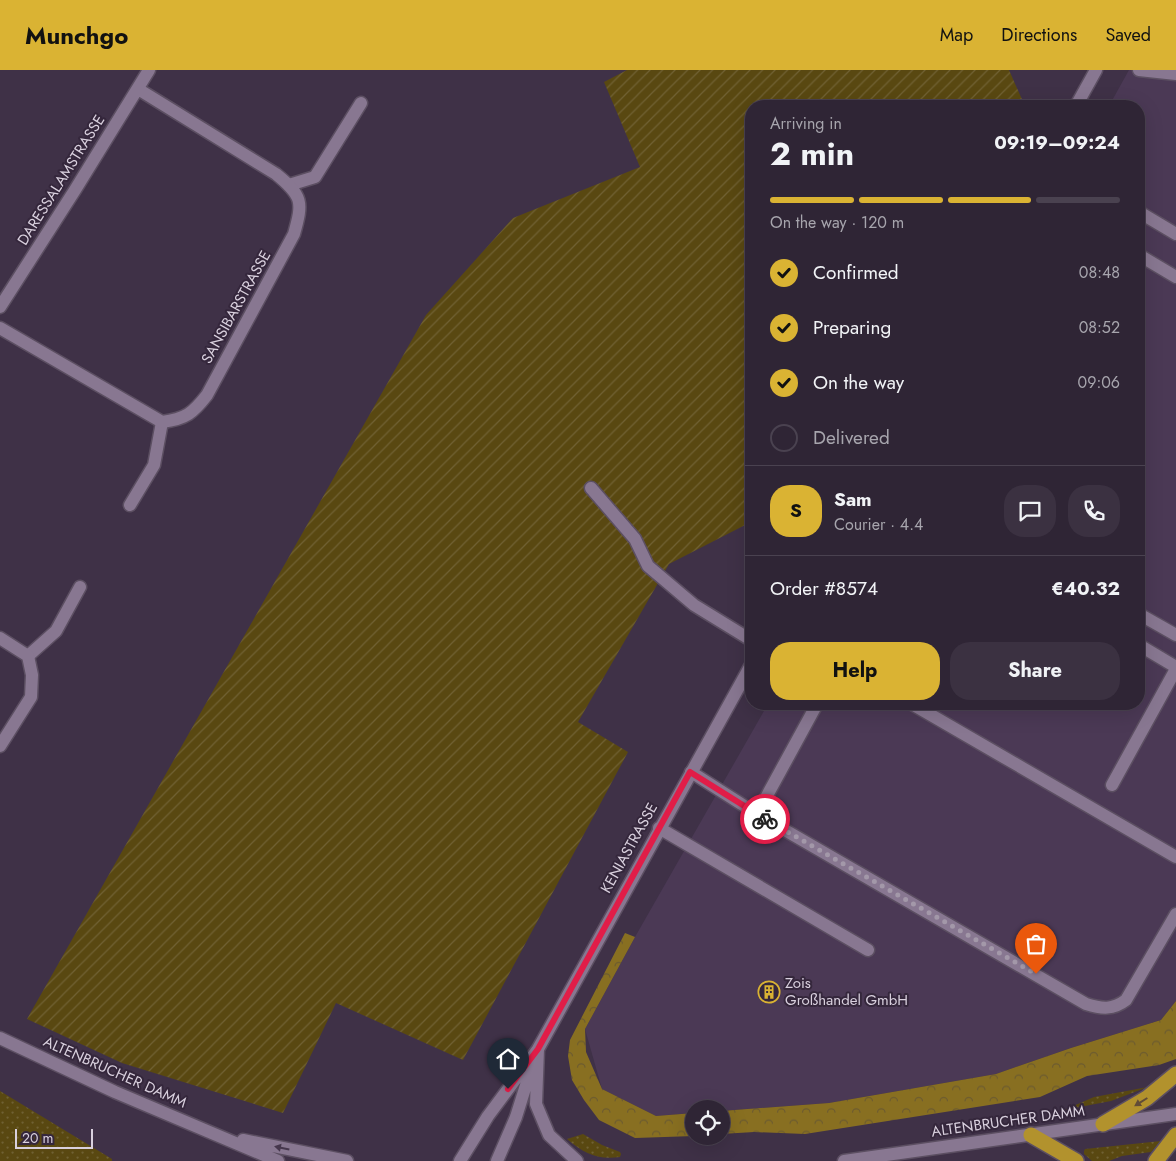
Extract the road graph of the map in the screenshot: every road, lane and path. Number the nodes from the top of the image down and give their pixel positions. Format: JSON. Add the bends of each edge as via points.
{"nodes":[{"id":1,"x":149,"y":70,"type":"edge"},
{"id":2,"x":1096,"y":70,"type":"edge"},
{"id":3,"x":1139,"y":70,"type":"edge"},
{"id":4,"x":1176,"y":74,"type":"edge"},
{"id":5,"x":138,"y":88,"type":"junction"},
{"id":6,"x":1079,"y":100,"type":"edge"},
{"id":7,"x":360,"y":104,"type":"dead end"},
{"id":8,"x":289,"y":185,"type":"junction"},
{"id":9,"x":1145,"y":216,"type":"edge"},
{"id":10,"x":1176,"y":234,"type":"edge"},
{"id":11,"x":1145,"y":259,"type":"edge"},
{"id":12,"x":1176,"y":277,"type":"edge"},
{"id":13,"x":0,"y":307,"type":"edge"},
{"id":14,"x":0,"y":328,"type":"edge"},
{"id":15,"x":162,"y":422,"type":"junction"},
{"id":16,"x":591,"y":488,"type":"dead end"},
{"id":17,"x":130,"y":505,"type":"dead end"},
{"id":18,"x":80,"y":588,"type":"dead end"},
{"id":19,"x":1145,"y":617,"type":"edge"},
{"id":20,"x":1176,"y":635,"type":"edge"},
{"id":21,"x":745,"y":636,"type":"edge"},
{"id":22,"x":0,"y":638,"type":"edge"},
{"id":23,"x":1145,"y":649,"type":"edge"},
{"id":24,"x":28,"y":656,"type":"junction"},
{"id":25,"x":1176,"y":668,"type":"edge"},
{"id":26,"x":745,"y":676,"type":"edge"},
{"id":27,"x":814,"y":710,"type":"edge"},
{"id":28,"x":922,"y":710,"type":"edge"},
{"id":29,"x":0,"y":746,"type":"edge"},
{"id":30,"x":690,"y":772,"type":"junction"},
{"id":31,"x":1112,"y":785,"type":"dead end"},
{"id":32,"x":757,"y":814,"type":"junction"},
{"id":33,"x":659,"y":828,"type":"junction"},
{"id":34,"x":1176,"y":857,"type":"edge"},
{"id":35,"x":1176,"y":914,"type":"edge"},
{"id":36,"x":868,"y":950,"type":"dead end"},
{"id":37,"x":0,"y":1038,"type":"edge"},
{"id":38,"x":538,"y":1049,"type":"junction"},
{"id":39,"x":1176,"y":1074,"type":"edge"},
{"id":40,"x":1176,"y":1114,"type":"edge"},
{"id":41,"x":1103,"y":1124,"type":"junction"},
{"id":42,"x":218,"y":1135,"type":"junction"},
{"id":43,"x":1031,"y":1135,"type":"junction"},
{"id":44,"x":1176,"y":1135,"type":"edge"},
{"id":45,"x":278,"y":1161,"type":"edge"},
{"id":46,"x":347,"y":1161,"type":"edge"},
{"id":47,"x":460,"y":1161,"type":"edge"},
{"id":48,"x":497,"y":1161,"type":"edge"},
{"id":49,"x":577,"y":1161,"type":"edge"},
{"id":50,"x":844,"y":1161,"type":"edge"},
{"id":51,"x":1076,"y":1161,"type":"edge"},
{"id":52,"x":1156,"y":1161,"type":"edge"}],
"edges":[{"from":1,"to":5,"type":"street","name":"DARESSALAMSTRASSE"},
{"from":2,"to":6,"type":"street"},
{"from":3,"to":4,"type":"street"},
{"from":5,"to":8,"type":"street","name":"SANSIBARSTRASSE"},
{"from":5,"to":13,"type":"street","name":"DARESSALAMSTRASSE"},
{"from":7,"to":8,"type":"street","via":[[315,177]]},
{"from":8,"to":15,"type":"street","name":"SANSIBARSTRASSE","via":[[298,197],[300,211],[294,234],[207,395],[194,411],[175,421]]},
{"from":9,"to":10,"type":"street"},
{"from":11,"to":12,"type":"street"},
{"from":14,"to":15,"type":"street"},
{"from":15,"to":17,"type":"street","via":[[154,465]]},
{"from":16,"to":21,"type":"street","via":[[635,539],[648,566],[694,606]]},
{"from":18,"to":24,"type":"street","via":[[56,631]]},
{"from":19,"to":20,"type":"street"},
{"from":22,"to":24,"type":"street"},
{"from":23,"to":25,"type":"street"},
{"from":24,"to":29,"type":"street","via":[[32,675],[31,697]]},
{"from":25,"to":31,"type":"street"},
{"from":26,"to":30,"type":"street","name":"KENIASTRASSE"},
{"from":27,"to":32,"type":"street"},
{"from":28,"to":34,"type":"street"},
{"from":30,"to":32,"type":"street"},
{"from":30,"to":33,"type":"street","name":"KENIASTRASSE"},
{"from":32,"to":35,"type":"street","via":[[1096,1008],[1108,1009],[1126,1000]]},
{"from":33,"to":36,"type":"street"},
{"from":33,"to":38,"type":"street","name":"KENIASTRASSE"},
{"from":37,"to":42,"type":"street","name":"ALTENBRUCHER DAMM","via":[[115,1092]]},
{"from":38,"to":47,"type":"street","name":"KENIASTRASSE","via":[[488,1116]]},
{"from":38,"to":48,"type":"street","name":"KENIASTRASSE","via":[[516,1117]]},
{"from":38,"to":49,"type":"street","name":"KENIASTRASSE","via":[[536,1104],[549,1135]]},
{"from":39,"to":41,"type":"highway","one_way":true,"via":[[1147,1098]]},
{"from":40,"to":41,"type":"street","name":"ALTENBRUCHER DAMM"},
{"from":41,"to":43,"type":"street","name":"ALTENBRUCHER DAMM"},
{"from":42,"to":45,"type":"street","name":"ALTENBRUCHER DAMM"},
{"from":46,"to":42,"type":"street","name":"ALTENBRUCHER DAMM","one_way":true},
{"from":43,"to":50,"type":"street","name":"ALTENBRUCHER DAMM"},
{"from":43,"to":51,"type":"highway"},
{"from":44,"to":52,"type":"highway"}]}
